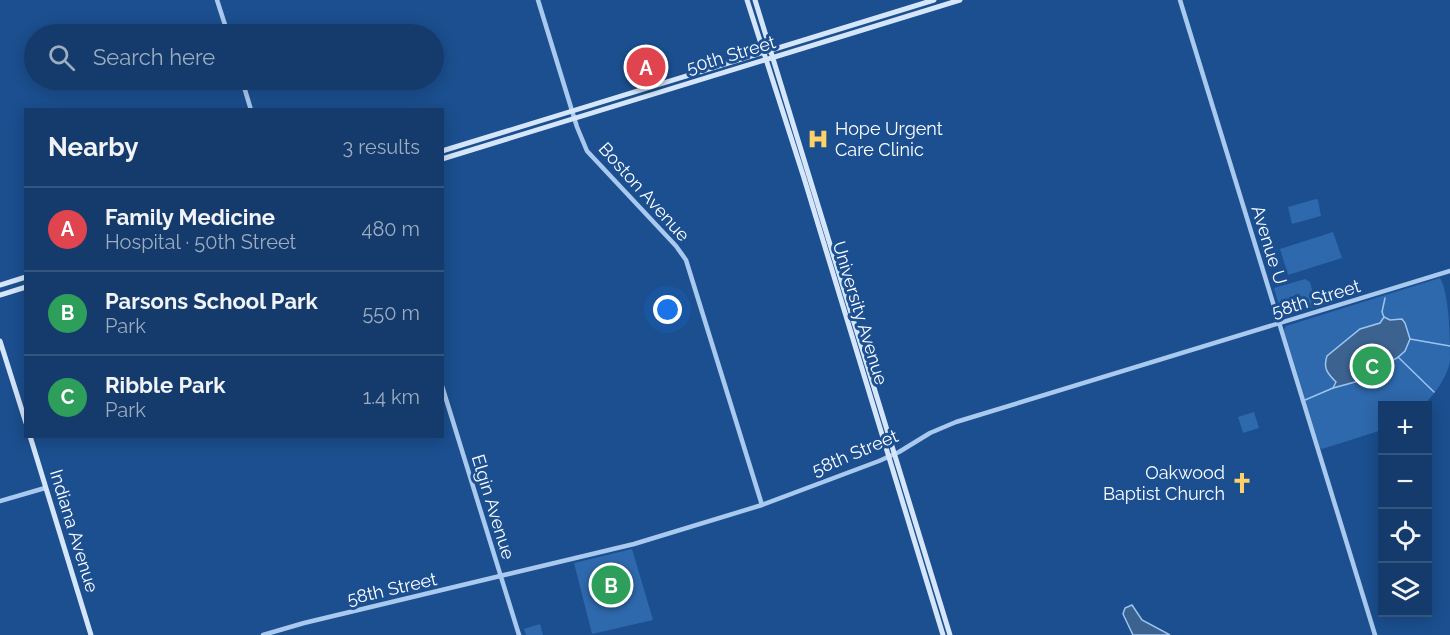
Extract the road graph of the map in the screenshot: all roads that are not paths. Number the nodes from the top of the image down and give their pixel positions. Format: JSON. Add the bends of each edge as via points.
{"nodes":[{"id":1,"x":217,"y":0,"type":"edge"},
{"id":2,"x":538,"y":0,"type":"edge"},
{"id":3,"x":747,"y":0,"type":"edge"},
{"id":4,"x":755,"y":0,"type":"edge"},
{"id":5,"x":934,"y":0,"type":"edge"},
{"id":6,"x":960,"y":0,"type":"edge"},
{"id":7,"x":1180,"y":0,"type":"edge"},
{"id":8,"x":225,"y":24,"type":"edge"},
{"id":9,"x":771,"y":49,"type":"junction"},
{"id":10,"x":764,"y":51,"type":"junction"},
{"id":11,"x":774,"y":58,"type":"junction"},
{"id":12,"x":766,"y":60,"type":"junction"},
{"id":13,"x":245,"y":90,"type":"edge"},
{"id":14,"x":250,"y":108,"type":"edge"},
{"id":15,"x":572,"y":112,"type":"junction"},
{"id":16,"x":574,"y":119,"type":"junction"},
{"id":17,"x":444,"y":150,"type":"edge"},
{"id":18,"x":444,"y":158,"type":"edge"},
{"id":19,"x":1450,"y":271,"type":"edge"},
{"id":20,"x":24,"y":279,"type":"edge"},
{"id":21,"x":0,"y":285,"type":"edge"},
{"id":22,"x":24,"y":288,"type":"edge"},
{"id":23,"x":0,"y":295,"type":"edge"},
{"id":24,"x":1279,"y":324,"type":"junction"},
{"id":25,"x":0,"y":341,"type":"edge"},
{"id":26,"x":444,"y":392,"type":"edge"},
{"id":27,"x":24,"y":417,"type":"edge"},
{"id":28,"x":31,"y":438,"type":"edge"},
{"id":29,"x":892,"y":455,"type":"junction"},
{"id":30,"x":45,"y":488,"type":"junction"},
{"id":31,"x":0,"y":501,"type":"edge"},
{"id":32,"x":762,"y":505,"type":"junction"},
{"id":33,"x":501,"y":577,"type":"junction"},
{"id":34,"x":91,"y":635,"type":"edge"},
{"id":35,"x":263,"y":635,"type":"edge"},
{"id":36,"x":519,"y":635,"type":"edge"},
{"id":37,"x":943,"y":635,"type":"edge"},
{"id":38,"x":950,"y":635,"type":"edge"},
{"id":39,"x":1375,"y":635,"type":"edge"}],
"edges":[{"from":1,"to":8,"type":"street"},
{"from":2,"to":15,"type":"street","name":"Boston Avenue"},
{"from":3,"to":10,"type":"main road","name":"University Avenue"},
{"from":4,"to":9,"type":"main road","name":"University Avenue"},
{"from":5,"to":9,"type":"main road","name":"50th Street"},
{"from":6,"to":11,"type":"main road","name":"50th Street"},
{"from":7,"to":24,"type":"street","name":"Avenue U"},
{"from":9,"to":10,"type":"main road","name":"50th Street"},
{"from":9,"to":11,"type":"main road","name":"University Avenue"},
{"from":10,"to":12,"type":"main road","name":"University Avenue"},
{"from":10,"to":15,"type":"main road","name":"50th Street"},
{"from":11,"to":12,"type":"main road","name":"50th Street"},
{"from":11,"to":29,"type":"main road","name":"University Avenue"},
{"from":12,"to":16,"type":"main road","name":"50th Street"},
{"from":12,"to":29,"type":"main road","name":"University Avenue"},
{"from":13,"to":14,"type":"street"},
{"from":15,"to":16,"type":"street","name":"Boston Avenue"},
{"from":15,"to":17,"type":"main road","name":"50th Street"},
{"from":16,"to":18,"type":"main road","name":"50th Street"},
{"from":16,"to":32,"type":"street","name":"Boston Avenue","via":[[590,155],[686,260]]},
{"from":19,"to":24,"type":"street","name":"58th Street"},
{"from":20,"to":21,"type":"main road"},
{"from":22,"to":23,"type":"main road"},
{"from":24,"to":29,"type":"street","name":"58th Street","via":[[956,422]]},
{"from":24,"to":39,"type":"street","name":"Avenue U"},
{"from":25,"to":27,"type":"main road"},
{"from":26,"to":33,"type":"street","name":"Elgin Avenue"},
{"from":28,"to":30,"type":"main road","name":"Indiana Avenue"},
{"from":29,"to":32,"type":"street","name":"58th Street"},
{"from":29,"to":37,"type":"main road","name":"University Avenue"},
{"from":29,"to":38,"type":"main road","name":"University Avenue"},
{"from":30,"to":31,"type":"street"},
{"from":30,"to":34,"type":"main road","name":"Indiana Avenue"},
{"from":32,"to":33,"type":"street","name":"58th Street","via":[[634,544]]},
{"from":33,"to":35,"type":"street","name":"58th Street"},
{"from":33,"to":36,"type":"street","name":"Elgin Avenue"}]}
